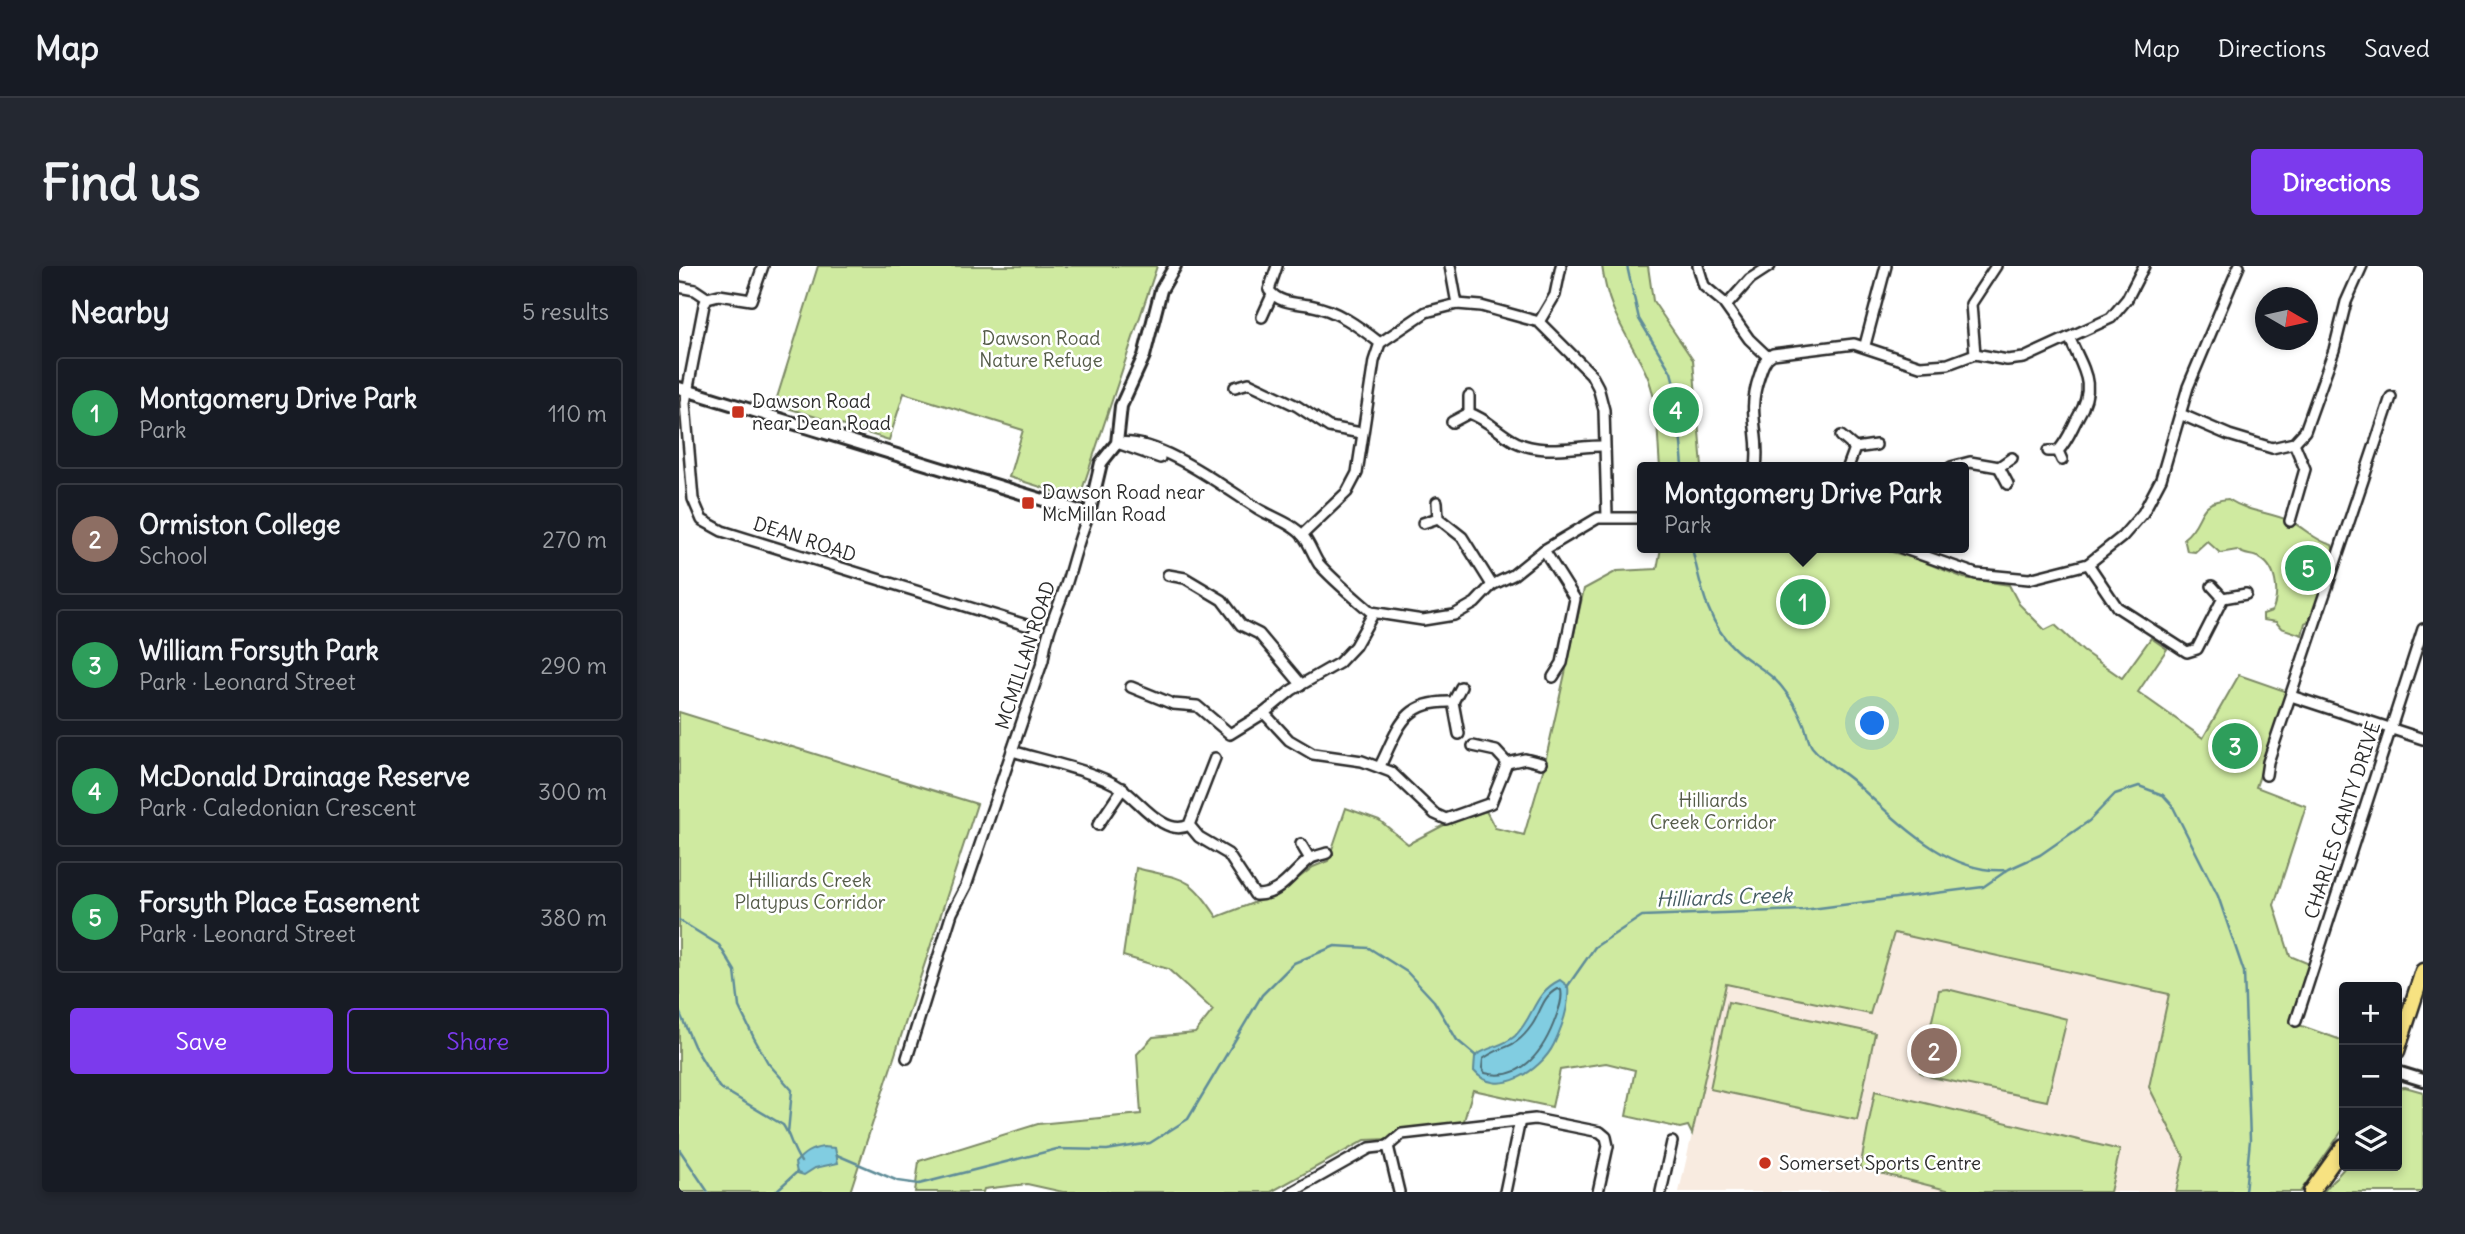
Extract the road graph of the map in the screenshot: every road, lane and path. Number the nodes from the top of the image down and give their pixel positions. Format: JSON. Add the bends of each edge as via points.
{"nodes":[{"id":1,"x":763,"y":266,"type":"edge"},
{"id":2,"x":1175,"y":266,"type":"edge"},
{"id":3,"x":1276,"y":266,"type":"edge"},
{"id":4,"x":1450,"y":266,"type":"edge"},
{"id":5,"x":1561,"y":266,"type":"edge"},
{"id":6,"x":1698,"y":266,"type":"edge"},
{"id":7,"x":1770,"y":266,"type":"edge"},
{"id":8,"x":1886,"y":266,"type":"edge"},
{"id":9,"x":1996,"y":266,"type":"edge"},
{"id":10,"x":2144,"y":266,"type":"edge"},
{"id":11,"x":2239,"y":266,"type":"edge"},
{"id":12,"x":2362,"y":266,"type":"edge"},
{"id":13,"x":679,"y":287,"type":"edge"},
{"id":14,"x":1272,"y":295,"type":"junction"},
{"id":15,"x":707,"y":298,"type":"junction"},
{"id":16,"x":1457,"y":304,"type":"junction"},
{"id":17,"x":1726,"y":306,"type":"junction"},
{"id":18,"x":1262,"y":317,"type":"dead end"},
{"id":19,"x":1539,"y":322,"type":"junction"},
{"id":20,"x":2070,"y":339,"type":"junction"},
{"id":21,"x":1380,"y":343,"type":"junction"},
{"id":22,"x":1865,"y":345,"type":"junction"},
{"id":23,"x":1975,"y":355,"type":"junction"},
{"id":24,"x":1768,"y":357,"type":"junction"},
{"id":25,"x":1254,"y":373,"type":"dead end"},
{"id":26,"x":1249,"y":383,"type":"junction"},
{"id":27,"x":1235,"y":387,"type":"dead end"},
{"id":28,"x":683,"y":389,"type":"edge"},
{"id":29,"x":1469,"y":396,"type":"dead end"},
{"id":30,"x":2391,"y":397,"type":"dead end"},
{"id":31,"x":1469,"y":413,"type":"junction"},
{"id":32,"x":2180,"y":414,"type":"junction"},
{"id":33,"x":1453,"y":422,"type":"dead end"},
{"id":34,"x":1361,"y":433,"type":"junction"},
{"id":35,"x":1840,"y":436,"type":"dead end"},
{"id":36,"x":1117,"y":443,"type":"junction"},
{"id":37,"x":2294,"y":443,"type":"junction"},
{"id":38,"x":1876,"y":445,"type":"dead end"},
{"id":39,"x":1603,"y":446,"type":"junction"},
{"id":40,"x":1854,"y":448,"type":"junction"},
{"id":41,"x":2056,"y":454,"type":"dead end"},
{"id":42,"x":2012,"y":457,"type":"dead end"},
{"id":43,"x":1757,"y":462,"type":"edge"},
{"id":44,"x":1849,"y":462,"type":"edge"},
{"id":45,"x":1969,"y":462,"type":"edge"},
{"id":46,"x":1999,"y":467,"type":"junction"},
{"id":47,"x":2008,"y":484,"type":"dead end"},
{"id":48,"x":1437,"y":502,"type":"dead end"},
{"id":49,"x":1089,"y":514,"type":"junction"},
{"id":50,"x":1607,"y":516,"type":"junction"},
{"id":51,"x":1438,"y":518,"type":"junction"},
{"id":52,"x":1637,"y":518,"type":"edge"},
{"id":53,"x":2290,"y":521,"type":"dead end"},
{"id":54,"x":1423,"y":523,"type":"dead end"},
{"id":55,"x":1302,"y":535,"type":"junction"},
{"id":56,"x":1544,"y":550,"type":"junction"},
{"id":57,"x":1929,"y":553,"type":"edge"},
{"id":58,"x":2088,"y":564,"type":"junction"},
{"id":59,"x":1167,"y":575,"type":"dead end"},
{"id":60,"x":1492,"y":584,"type":"junction"},
{"id":61,"x":2212,"y":586,"type":"dead end"},
{"id":62,"x":2246,"y":594,"type":"dead end"},
{"id":63,"x":2223,"y":598,"type":"junction"},
{"id":64,"x":1373,"y":614,"type":"junction"},
{"id":65,"x":1026,"y":625,"type":"dead end"},
{"id":66,"x":2423,"y":629,"type":"edge"},
{"id":67,"x":1553,"y":677,"type":"dead end"},
{"id":68,"x":1301,"y":684,"type":"junction"},
{"id":69,"x":1131,"y":687,"type":"dead end"},
{"id":70,"x":1461,"y":687,"type":"dead end"},
{"id":71,"x":2291,"y":696,"type":"junction"},
{"id":72,"x":1453,"y":702,"type":"junction"},
{"id":73,"x":1264,"y":713,"type":"junction"},
{"id":74,"x":2389,"y":729,"type":"junction"},
{"id":75,"x":1459,"y":734,"type":"dead end"},
{"id":76,"x":2423,"y":739,"type":"edge"},
{"id":77,"x":1473,"y":746,"type":"dead end"},
{"id":78,"x":1012,"y":751,"type":"junction"},
{"id":79,"x":1215,"y":758,"type":"dead end"},
{"id":80,"x":1542,"y":763,"type":"dead end"},
{"id":81,"x":1507,"y":764,"type":"junction"},
{"id":82,"x":1380,"y":766,"type":"junction"},
{"id":83,"x":2266,"y":775,"type":"dead end"},
{"id":84,"x":1122,"y":789,"type":"junction"},
{"id":85,"x":1098,"y":825,"type":"dead end"},
{"id":86,"x":1189,"y":825,"type":"junction"},
{"id":87,"x":1301,"y":844,"type":"dead end"},
{"id":88,"x":1327,"y":853,"type":"dead end"},
{"id":89,"x":1310,"y":859,"type":"junction"},
{"id":90,"x":2423,"y":971,"type":"edge"},
{"id":91,"x":2296,"y":1021,"type":"dead end"},
{"id":92,"x":2399,"y":1045,"type":"edge"},
{"id":93,"x":907,"y":1058,"type":"dead end"},
{"id":94,"x":2402,"y":1074,"type":"edge"},
{"id":95,"x":2423,"y":1080,"type":"edge"},
{"id":96,"x":1520,"y":1120,"type":"junction"},
{"id":97,"x":1672,"y":1142,"type":"dead end"},
{"id":98,"x":1388,"y":1146,"type":"junction"},
{"id":99,"x":2339,"y":1153,"type":"edge"},
{"id":100,"x":1292,"y":1192,"type":"edge"},
{"id":101,"x":1399,"y":1192,"type":"edge"},
{"id":102,"x":1505,"y":1192,"type":"edge"},
{"id":103,"x":1598,"y":1192,"type":"edge"},
{"id":104,"x":1661,"y":1192,"type":"edge"},
{"id":105,"x":2311,"y":1192,"type":"edge"}],
"edges":[{"from":1,"to":15,"type":"street","via":[[751,300],[719,295]]},
{"from":2,"to":36,"type":"street","name":"MCMILLAN ROAD","via":[[1161,290],[1144,356],[1122,406]]},
{"from":3,"to":14,"type":"street","via":[[1269,290]]},
{"from":4,"to":16,"type":"street"},
{"from":5,"to":19,"type":"street","via":[[1555,295]]},
{"from":6,"to":17,"type":"street","via":[[1704,286]]},
{"from":7,"to":17,"type":"street","via":[[1750,279]]},
{"from":8,"to":22,"type":"street"},
{"from":9,"to":23,"type":"street","via":[[1971,304]]},
{"from":10,"to":20,"type":"street","via":[[2111,318]]},
{"from":11,"to":32,"type":"street"},
{"from":12,"to":37,"type":"street","via":[[2305,431]]},
{"from":13,"to":15,"type":"street"},
{"from":14,"to":18,"type":"street"},
{"from":14,"to":21,"type":"street","via":[[1332,311]]},
{"from":15,"to":28,"type":"street","name":"DEAN ROAD"},
{"from":16,"to":19,"type":"street"},
{"from":16,"to":21,"type":"street","via":[[1426,312]]},
{"from":17,"to":24,"type":"street"},
{"from":19,"to":39,"type":"street","via":[[1583,364],[1598,387],[1604,410]]},
{"from":20,"to":23,"type":"street","via":[[2024,358]]},
{"from":20,"to":41,"type":"street","via":[[2089,395],[2069,439]]},
{"from":21,"to":34,"type":"street"},
{"from":22,"to":23,"type":"street","via":[[1920,366],[1948,364]]},
{"from":22,"to":24,"type":"street","via":[[1830,344],[1779,351]]},
{"from":24,"to":43,"type":"street","via":[[1752,399]]},
{"from":25,"to":26,"type":"street"},
{"from":26,"to":27,"type":"street"},
{"from":26,"to":34,"type":"street","via":[[1329,427]]},
{"from":28,"to":49,"type":"street"},
{"from":28,"to":65,"type":"street","name":"DEAN ROAD","via":[[693,499],[702,520],[722,531]]},
{"from":29,"to":31,"type":"street"},
{"from":30,"to":71,"type":"street"},
{"from":31,"to":33,"type":"street"},
{"from":31,"to":39,"type":"street","via":[[1535,449]]},
{"from":32,"to":37,"type":"street","via":[[2272,448]]},
{"from":32,"to":58,"type":"street","via":[[2150,502],[2122,537]]},
{"from":34,"to":55,"type":"street","via":[[1352,483]]},
{"from":35,"to":40,"type":"street"},
{"from":36,"to":49,"type":"street","name":"MCMILLAN ROAD","via":[[1101,463]]},
{"from":36,"to":55,"type":"street","via":[[1176,460],[1220,482]]},
{"from":37,"to":53,"type":"street","via":[[2305,469]]},
{"from":38,"to":40,"type":"street"},
{"from":39,"to":50,"type":"street"},
{"from":40,"to":44,"type":"street"},
{"from":42,"to":46,"type":"street"},
{"from":45,"to":46,"type":"street"},
{"from":46,"to":47,"type":"street"},
{"from":48,"to":51,"type":"street"},
{"from":49,"to":78,"type":"street","name":"MCMILLAN ROAD","via":[[1048,625],[1042,660]]},
{"from":50,"to":52,"type":"street"},
{"from":50,"to":56,"type":"street"},
{"from":51,"to":54,"type":"street"},
{"from":51,"to":60,"type":"street","via":[[1469,545]]},
{"from":55,"to":64,"type":"street","via":[[1317,561]]},
{"from":56,"to":60,"type":"street","via":[[1513,575]]},
{"from":56,"to":67,"type":"street","via":[[1575,599],[1562,663]]},
{"from":57,"to":58,"type":"street","via":[[1976,574],[2016,579],[2049,576]]},
{"from":58,"to":63,"type":"street","via":[[2117,607],[2187,652],[2202,642]]},
{"from":59,"to":68,"type":"street","via":[[1185,578],[1222,600],[1241,625],[1259,634]]},
{"from":60,"to":64,"type":"street","via":[[1465,610],[1444,618]]},
{"from":61,"to":63,"type":"street"},
{"from":62,"to":63,"type":"street"},
{"from":64,"to":68,"type":"street","via":[[1348,655]]},
{"from":66,"to":74,"type":"street","name":"CHARLES CANTY DRIVE"},
{"from":68,"to":73,"type":"street"},
{"from":69,"to":73,"type":"street","via":[[1173,704],[1197,706],[1230,734]]},
{"from":70,"to":72,"type":"street"},
{"from":71,"to":74,"type":"street"},
{"from":71,"to":83,"type":"street"},
{"from":72,"to":75,"type":"street"},
{"from":72,"to":82,"type":"street","via":[[1426,705],[1406,716]]},
{"from":73,"to":82,"type":"street","via":[[1289,740],[1313,754]]},
{"from":74,"to":76,"type":"street"},
{"from":74,"to":91,"type":"street","name":"CHARLES CANTY DRIVE"},
{"from":77,"to":81,"type":"street","via":[[1496,751]]},
{"from":78,"to":84,"type":"street","via":[[1096,776]]},
{"from":78,"to":93,"type":"street","name":"MCMILLAN ROAD"},
{"from":79,"to":86,"type":"street"},
{"from":80,"to":81,"type":"street","via":[[1525,759]]},
{"from":81,"to":82,"type":"street","via":[[1491,803],[1446,819]]},
{"from":84,"to":85,"type":"street"},
{"from":84,"to":86,"type":"street","via":[[1170,827]]},
{"from":86,"to":89,"type":"street","via":[[1228,853],[1255,895],[1287,882]]},
{"from":87,"to":89,"type":"street"},
{"from":88,"to":89,"type":"street"},
{"from":90,"to":92,"type":"main road"},
{"from":94,"to":95,"type":"street"},
{"from":96,"to":98,"type":"street","via":[[1402,1134]]},
{"from":96,"to":102,"type":"street"},
{"from":96,"to":103,"type":"street","via":[[1535,1119],[1607,1137]]},
{"from":97,"to":104,"type":"street"},
{"from":98,"to":100,"type":"street","via":[[1370,1148]]},
{"from":98,"to":101,"type":"street"},
{"from":99,"to":105,"type":"main road"}]}
